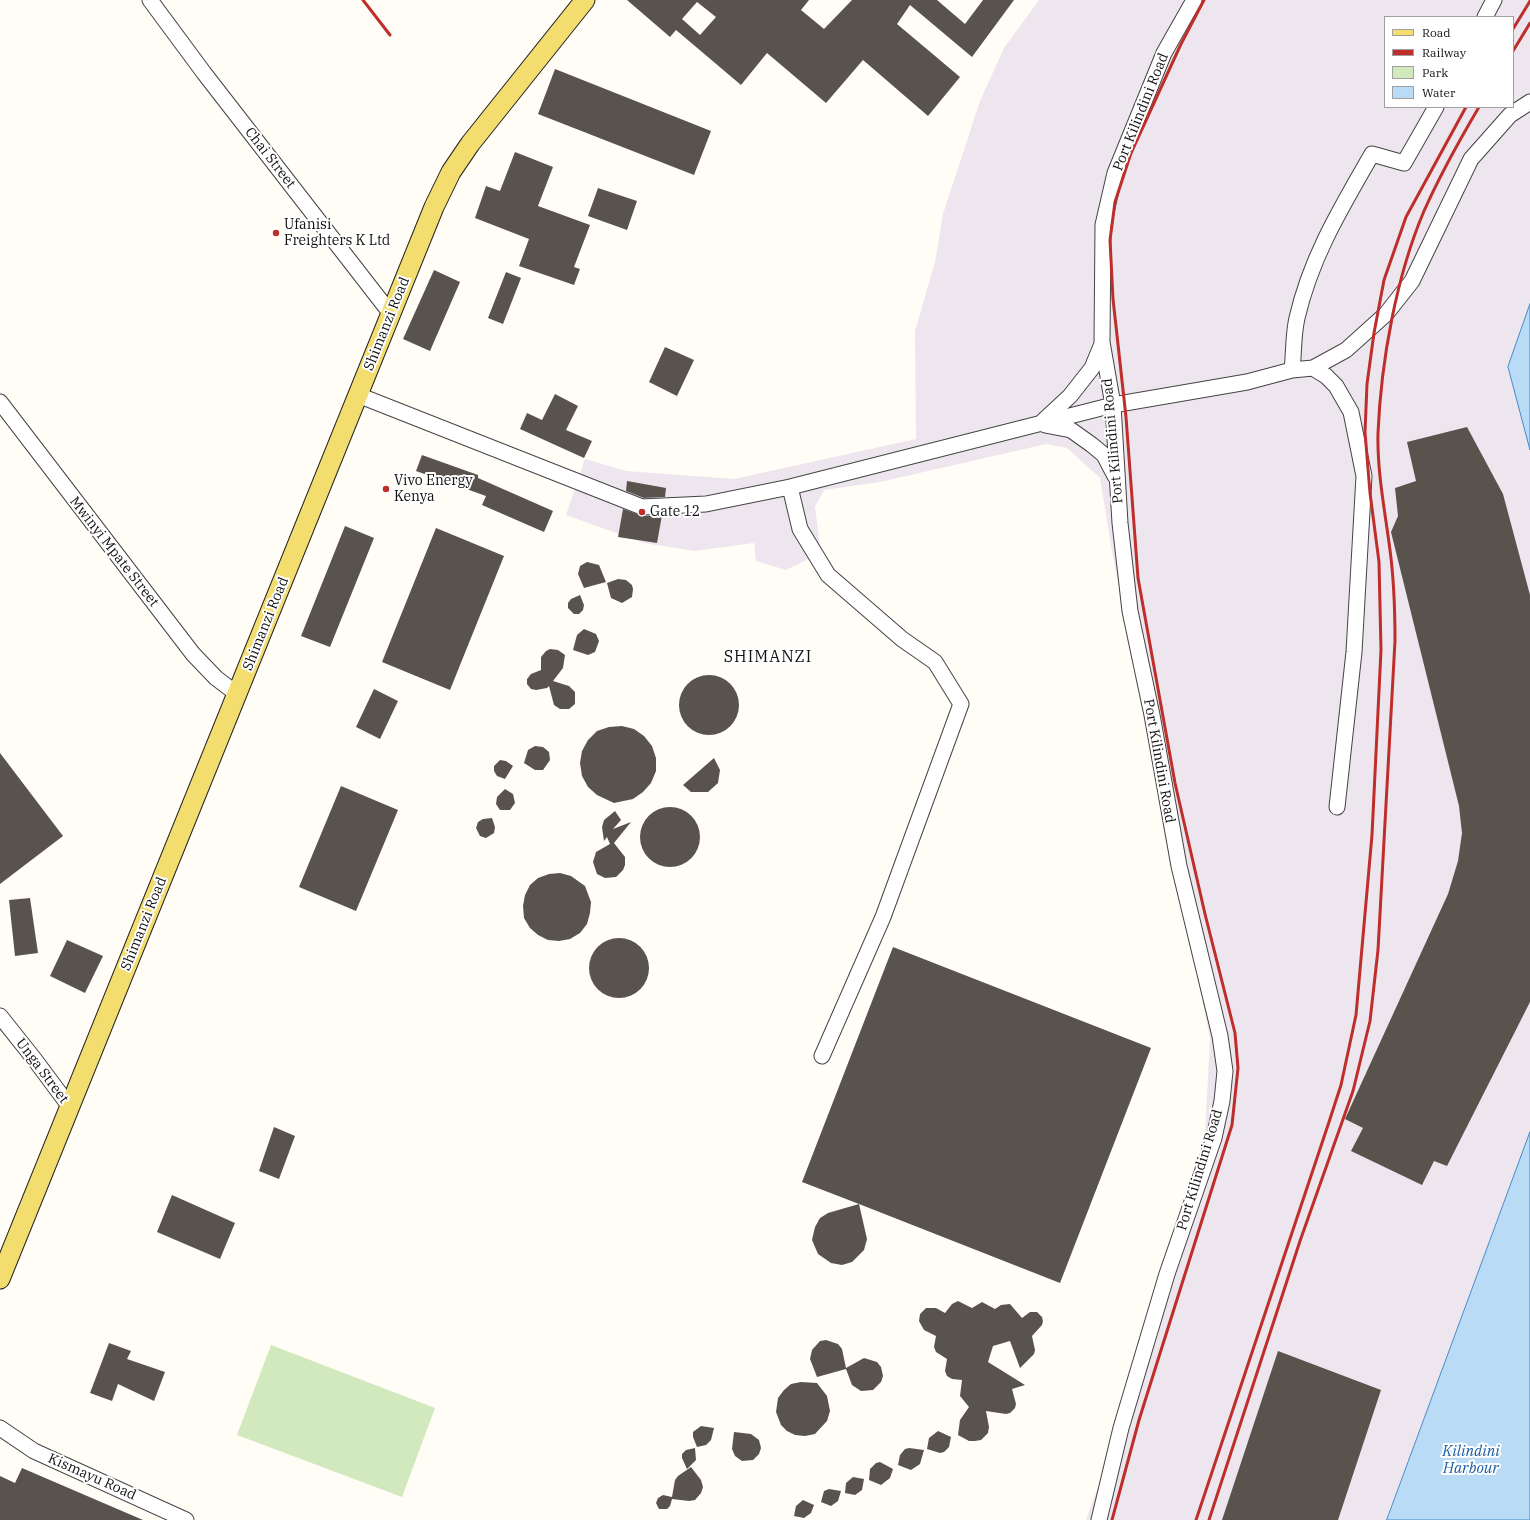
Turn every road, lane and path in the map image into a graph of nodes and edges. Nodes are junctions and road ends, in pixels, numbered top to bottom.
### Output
1 (150, 0) edge
2 (585, 0) edge
3 (1194, 0) edge
4 (1494, 0) edge
5 (1486, 16) edge
6 (1530, 102) edge
7 (1435, 108) edge
8 (391, 314) junction
9 (1102, 342) junction
10 (1313, 368) junction
11 (1292, 370) junction
12 (358, 395) junction
13 (0, 402) edge
14 (1112, 405) junction
15 (1040, 424) junction
16 (1117, 480) junction
17 (790, 487) junction
18 (237, 694) junction
19 (1337, 807) dead end
20 (0, 1016) edge
21 (822, 1056) dead end
22 (70, 1107) junction
23 (0, 1279) edge
24 (0, 1428) edge
25 (186, 1520) edge
26 (1099, 1520) edge

1 - 8 street, Chai Street
2 - 8 main road, Shimanzi Road
3 - 9 street, Port Kilindini Road
4 - 5 street
6 - 10 street
7 - 11 street
8 - 12 main road, Shimanzi Road
9 - 14 street, Port Kilindini Road
9 - 15 street
10 - 11 street
10 - 19 street
11 - 14 street
12 - 17 street
12 - 18 main road, Shimanzi Road
13 - 18 street, Mwinyi Mpate Street
14 - 15 street
14 - 16 street, Port Kilindini Road
15 - 16 street
15 - 17 street
16 - 26 street, Port Kilindini Road
17 - 21 street
18 - 22 main road, Shimanzi Road
20 - 22 street, Unga Street
22 - 23 main road, Shimanzi Road
24 - 25 street, Kismayu Road

